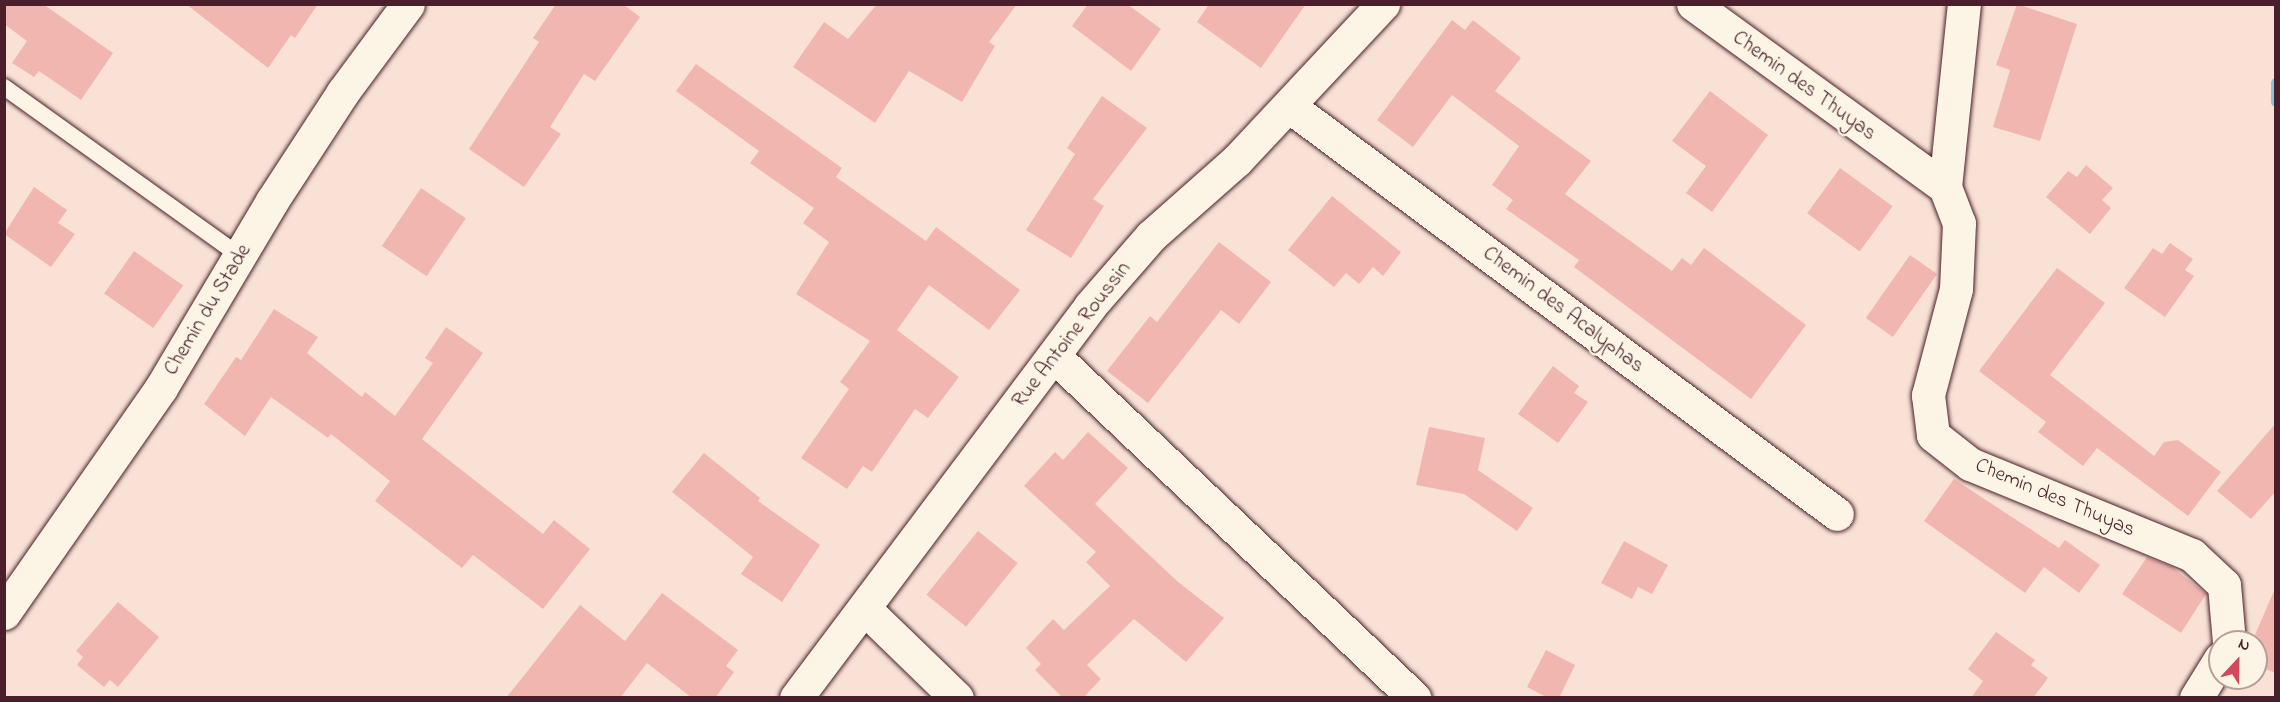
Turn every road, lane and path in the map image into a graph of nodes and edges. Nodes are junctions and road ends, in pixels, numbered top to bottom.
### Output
1 (408, 4) edge
2 (1383, 4) edge
3 (1693, 4) edge
4 (1964, 4) edge
5 (4, 87) edge
6 (1289, 106) junction
7 (1944, 187) junction
8 (240, 256) junction
9 (1054, 356) junction
10 (1837, 514) dead end
11 (865, 609) junction
12 (4, 613) edge
13 (2228, 630) edge
14 (2208, 678) edge
15 (796, 698) edge
16 (957, 698) edge
17 (1415, 698) edge
18 (2196, 698) edge

1 - 8 street, Chemin du Stade
2 - 6 street, Rue Antoine Roussin
3 - 7 street, Chemin des Thuyas
4 - 7 street, Chemin des Thuyas
5 - 8 lane
6 - 9 street, Rue Antoine Roussin
6 - 10 street, Chemin des Acalyphas
7 - 13 street, Chemin des Thuyas
8 - 12 street, Chemin du Stade
9 - 11 street, Rue Antoine Roussin
9 - 17 street
11 - 15 street, Rue Antoine Roussin
11 - 16 street
14 - 18 street

